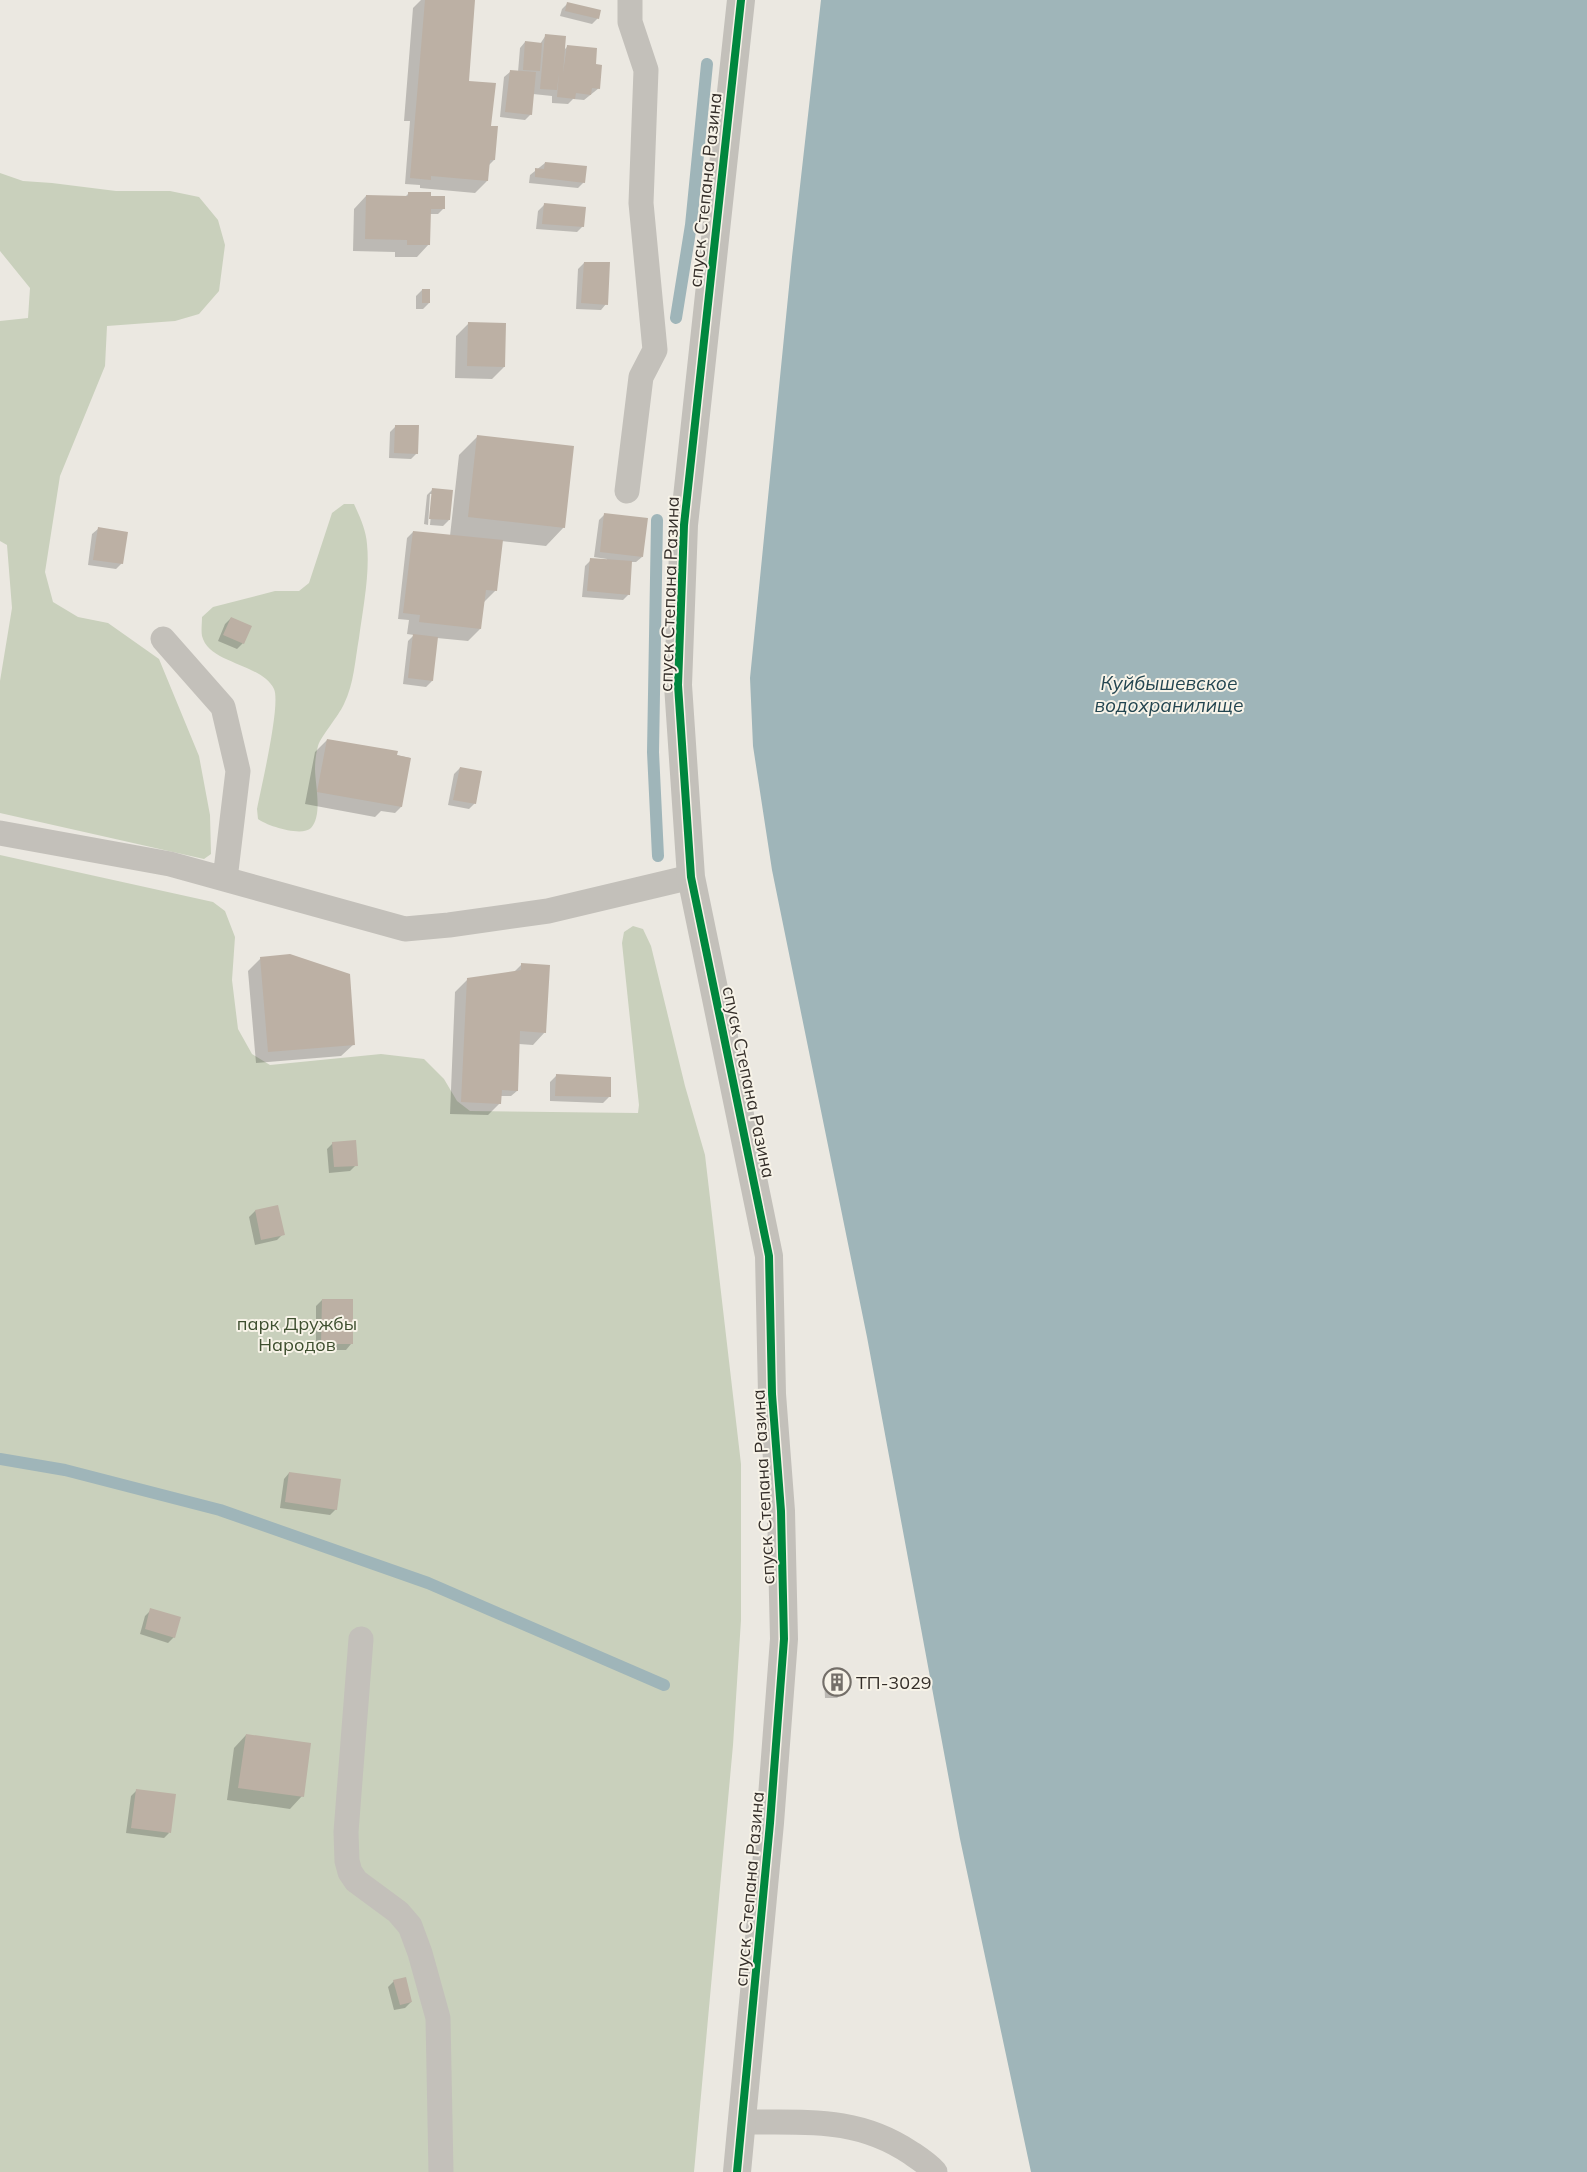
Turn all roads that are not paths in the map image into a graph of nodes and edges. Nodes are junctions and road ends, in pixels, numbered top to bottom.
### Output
1 (630, 0) edge
2 (741, 0) edge
3 (627, 491) dead end
4 (163, 639) dead end
5 (0, 833) edge
6 (691, 878) junction
7 (225, 879) junction
8 (361, 1639) dead end
9 (742, 2122) junction
10 (441, 2172) edge
11 (737, 2172) edge
12 (935, 2172) edge

1 - 3 lane
2 - 6 street, спуск Степана Разина
4 - 7 lane
5 - 7 lane
6 - 7 lane
6 - 9 street, спуск Степана Разина
8 - 10 lane
9 - 11 street, спуск Степана Разина
9 - 12 lane

